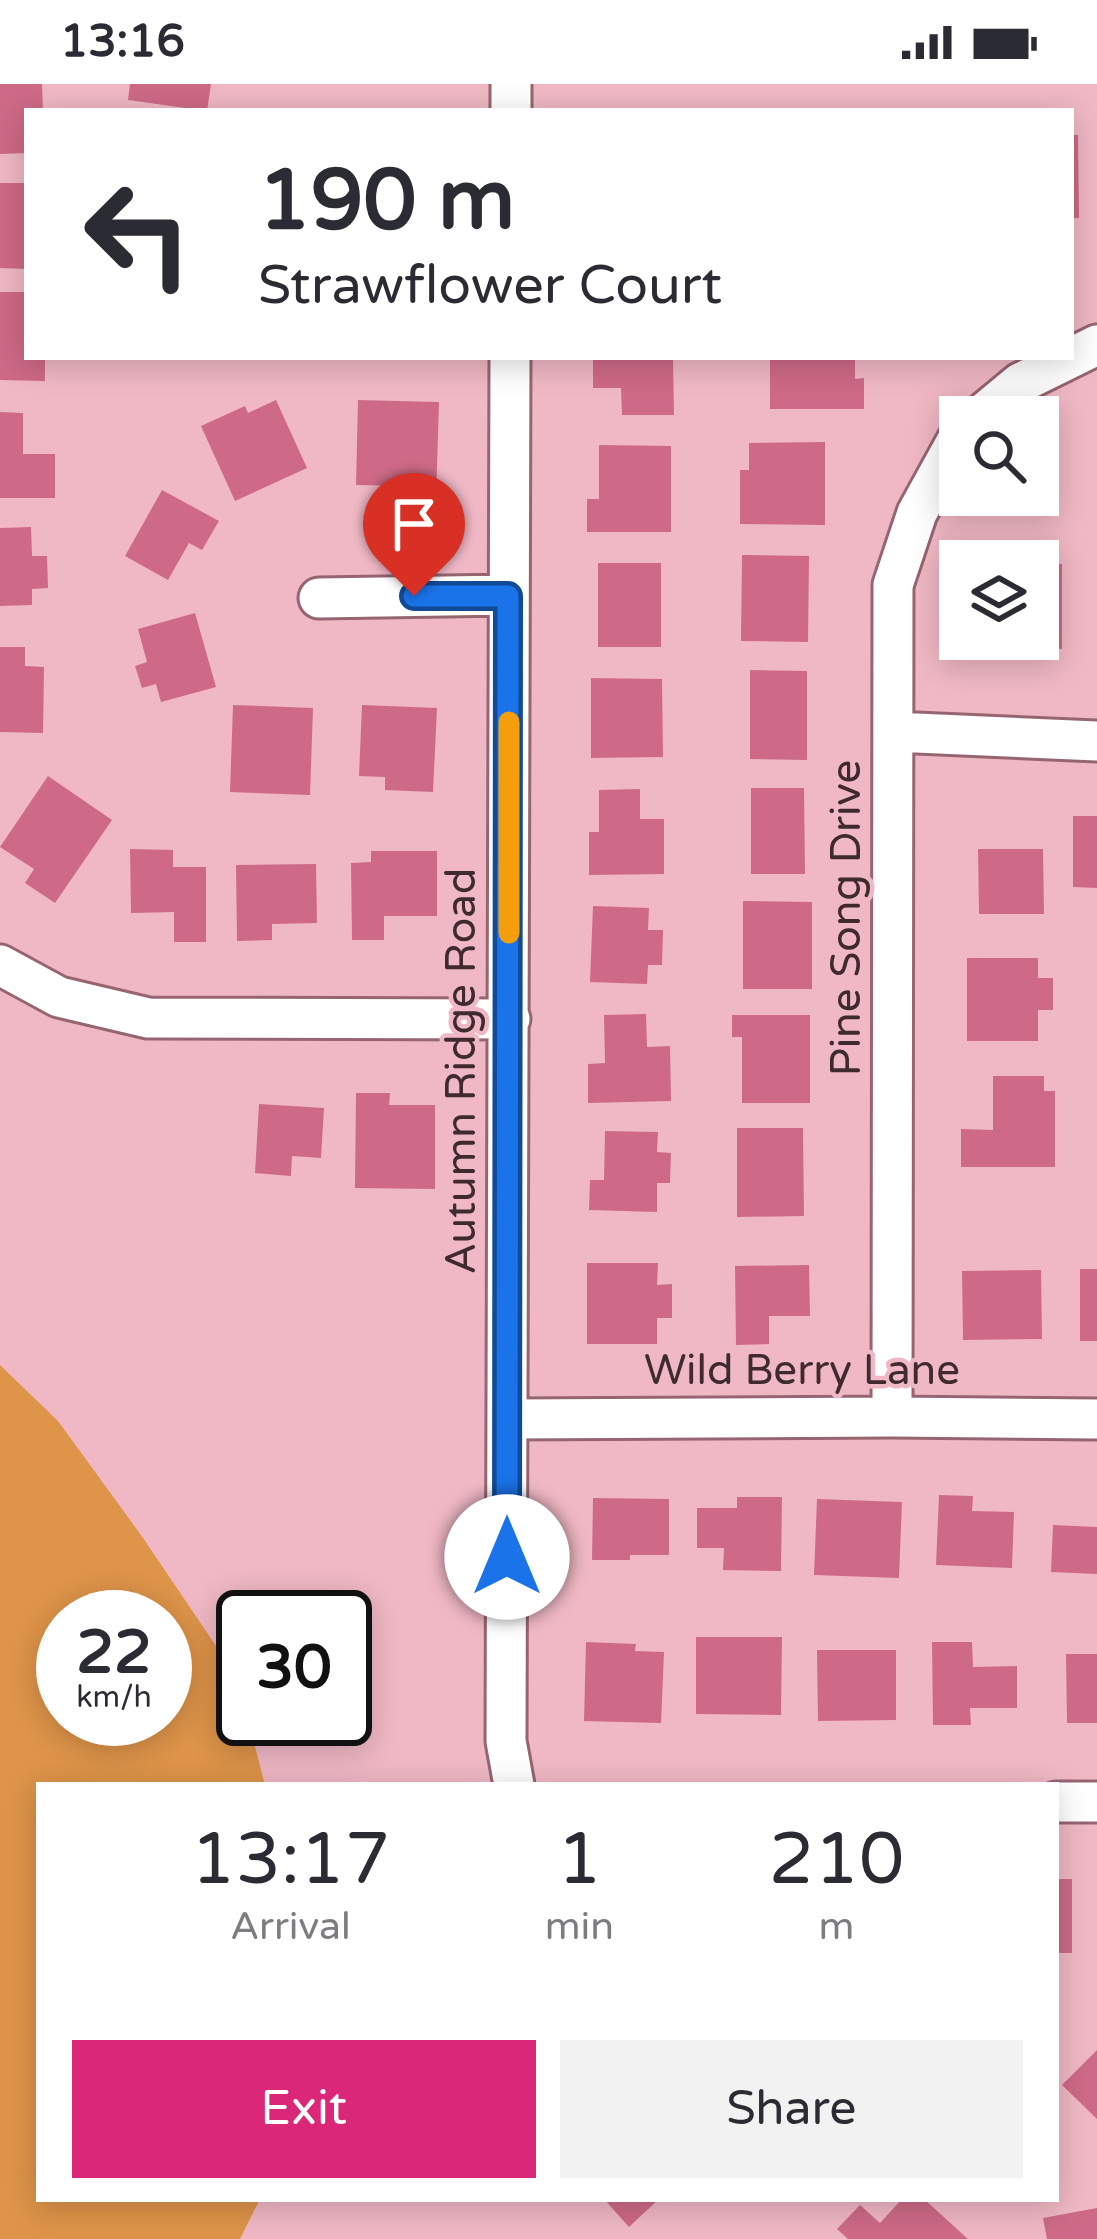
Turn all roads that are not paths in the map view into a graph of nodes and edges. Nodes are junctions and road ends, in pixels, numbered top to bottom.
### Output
1 (510, 360) edge
2 (1067, 360) edge
3 (1004, 396) edge
4 (939, 473) edge
5 (508, 596) junction
6 (319, 598) dead end
7 (894, 732) junction
8 (1097, 741) edge
9 (0, 965) edge
10 (510, 1019) junction
11 (892, 1417) junction
12 (508, 1419) junction
13 (1097, 1419) edge
14 (513, 1782) edge
15 (1059, 1802) edge
16 (1097, 1802) edge

1 - 5 street, Autumn Ridge Road
2 - 3 street
4 - 7 street, Pine Song Drive
5 - 6 street
5 - 10 street, Autumn Ridge Road
7 - 8 street
7 - 11 street, Pine Song Drive
9 - 10 street
10 - 12 street, Autumn Ridge Road
11 - 12 street, Wild Berry Lane
11 - 13 street, Wild Berry Lane
12 - 14 street, Autumn Ridge Road
15 - 16 street

